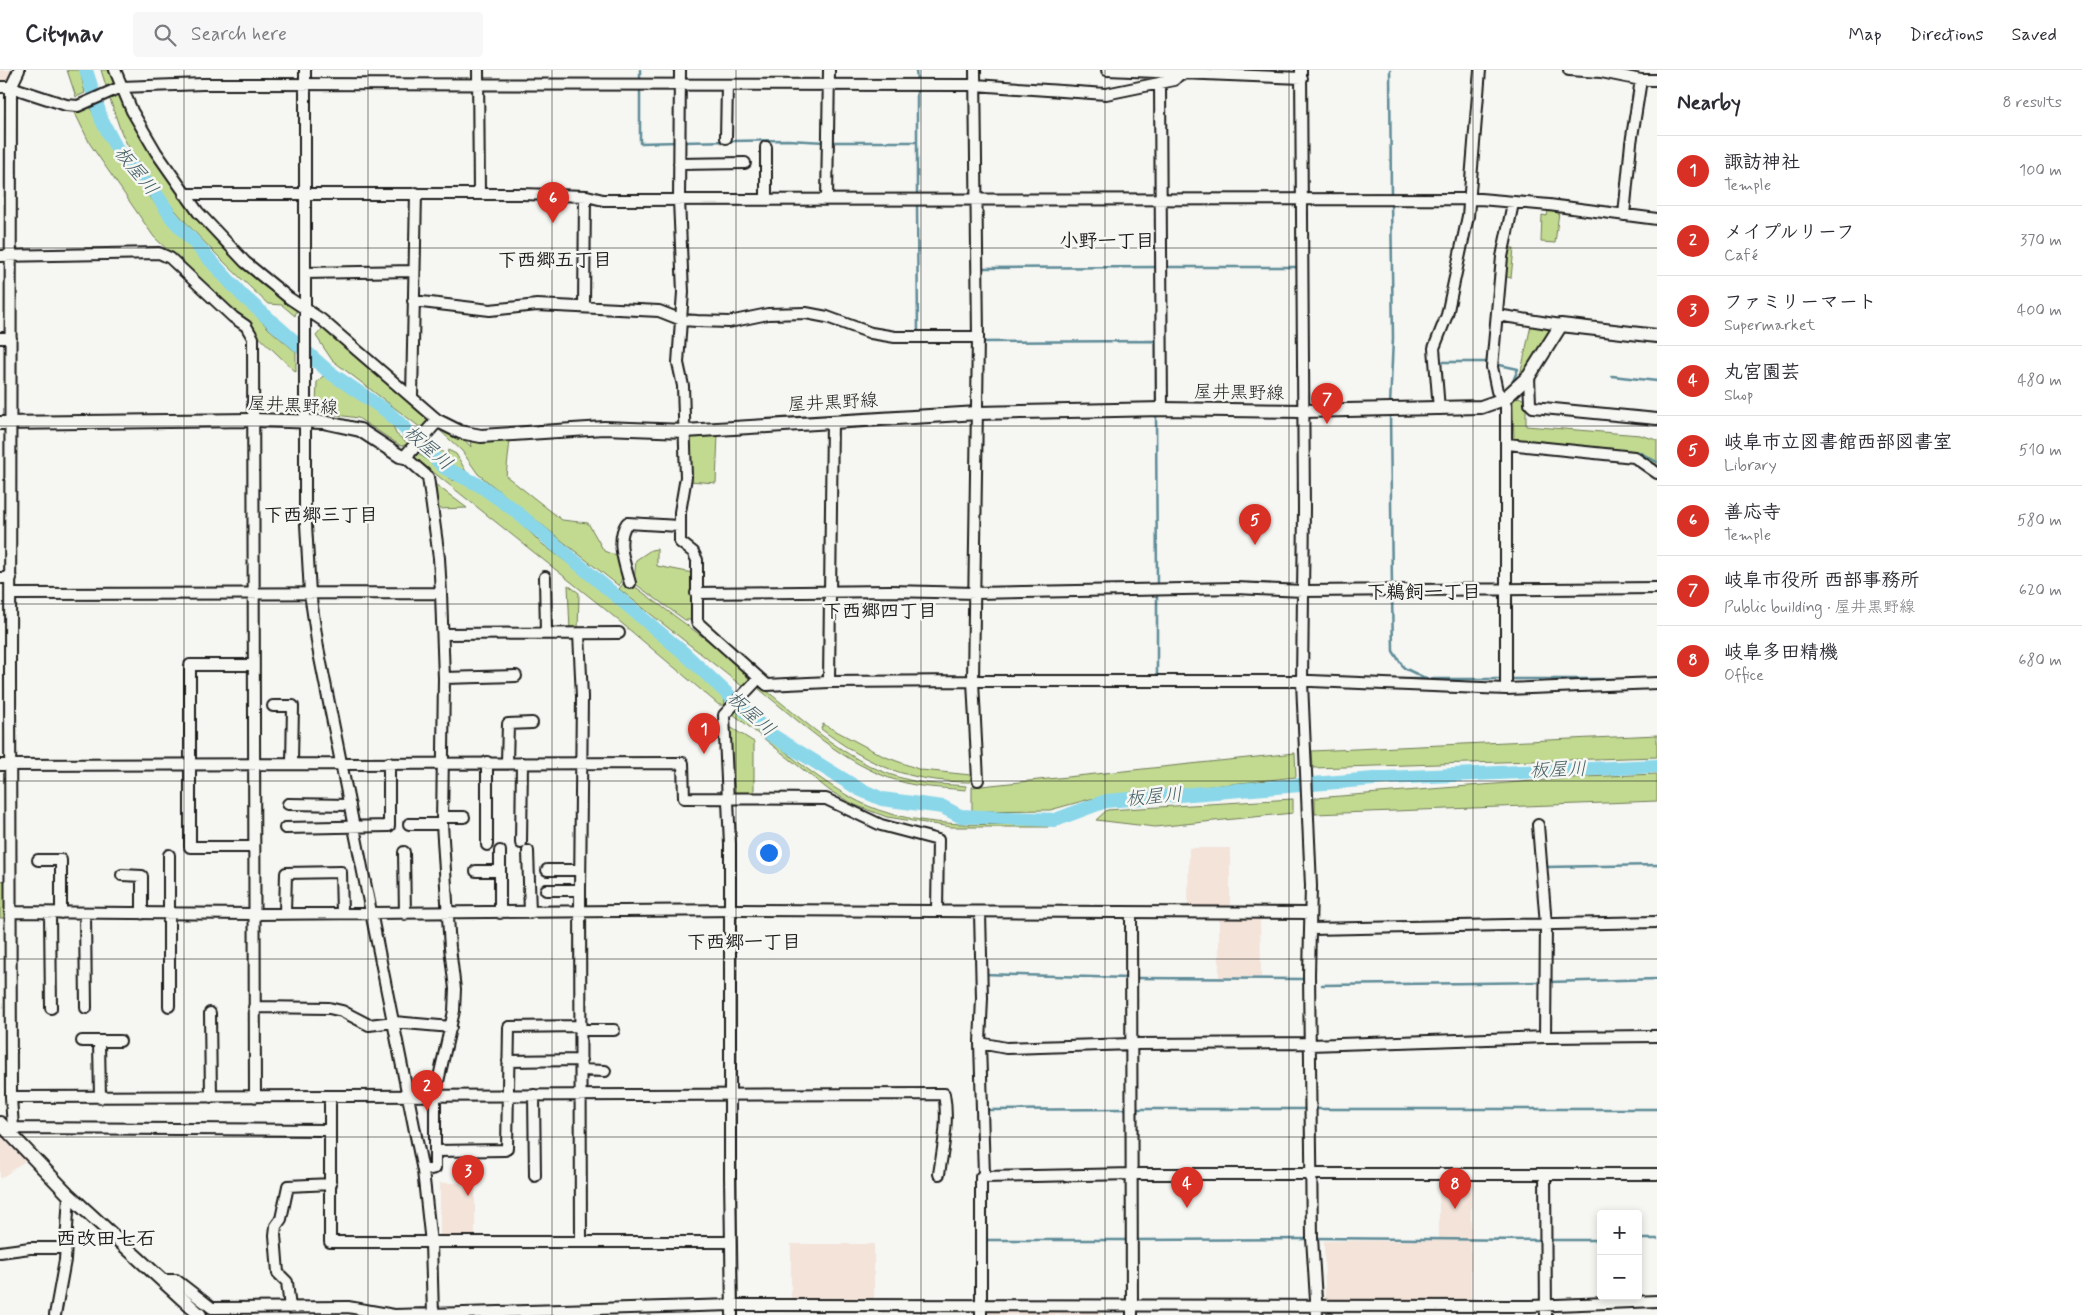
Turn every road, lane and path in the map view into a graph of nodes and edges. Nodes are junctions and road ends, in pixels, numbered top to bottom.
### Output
1 (19, 70) edge
2 (115, 70) edge
3 (305, 70) edge
4 (478, 70) edge
5 (680, 70) edge
6 (829, 70) edge
7 (975, 70) edge
8 (1107, 70) edge
9 (1480, 70) edge
10 (1569, 70) edge
11 (1180, 72) edge
12 (1301, 74) edge
13 (1641, 80) junction
14 (1657, 80) edge
15 (1160, 84) junction
16 (305, 85) junction
17 (478, 85) junction
18 (680, 85) junction
19 (727, 85) junction
20 (829, 85) junction
21 (976, 86) junction
22 (0, 87) edge
23 (11, 88) junction
24 (119, 89) junction
25 (726, 138) dead end
26 (766, 147) dead end
27 (745, 163) dead end
28 (679, 164) junction
29 (306, 193) junction
30 (416, 193) junction
31 (479, 193) junction
32 (184, 194) junction
33 (585, 196) junction
34 (766, 199) junction
35 (827, 199) junction
36 (1161, 199) junction
37 (1470, 199) junction
38 (679, 200) junction
39 (1302, 200) junction
40 (975, 201) junction
41 (1513, 203) junction
42 (1624, 215) junction
43 (1657, 219) edge
44 (5, 256) edge
45 (413, 271) junction
46 (305, 273) junction
47 (413, 301) junction
48 (584, 306) junction
49 (306, 312) junction
50 (1497, 315) junction
51 (682, 320) junction
52 (1561, 325) junction
53 (1657, 336) edge
54 (978, 337) junction
55 (0, 338) edge
56 (11, 338) junction
57 (1529, 376) junction
58 (412, 397) junction
59 (1504, 399) junction
60 (1162, 409) junction
61 (1439, 409) junction
62 (1303, 411) junction
63 (978, 413) junction
64 (252, 420) junction
65 (1657, 420) edge
66 (832, 421) junction
67 (306, 422) junction
68 (5, 423) edge
69 (437, 423) junction
70 (685, 431) junction
71 (1507, 444) junction
72 (406, 456) junction
73 (1657, 473) edge
74 (679, 526) junction
75 (545, 577) dead end
76 (0, 578) edge
77 (11, 578) junction
78 (630, 583) dead end
79 (1657, 588) edge
80 (1507, 590) junction
81 (830, 591) junction
82 (1303, 592) junction
83 (441, 593) junction
84 (696, 593) junction
85 (976, 593) junction
86 (10, 594) junction
87 (310, 594) junction
88 (252, 595) junction
89 (546, 633) junction
90 (619, 633) dead end
91 (443, 634) junction
92 (579, 634) junction
93 (254, 665) junction
94 (516, 676) dead end
95 (444, 678) junction
96 (757, 681) junction
97 (973, 681) junction
98 (829, 682) junction
99 (1302, 682) junction
100 (1657, 683) edge
101 (1506, 687) junction
102 (273, 706) dead end
103 (532, 723) dead end
104 (443, 762) junction
105 (487, 762) junction
106 (507, 762) junction
107 (580, 762) junction
108 (253, 763) junction
109 (292, 763) junction
110 (342, 763) junction
111 (389, 763) junction
112 (522, 763) junction
113 (5, 764) edge
114 (188, 764) junction
115 (978, 780) dead end
116 (728, 799) junction
117 (288, 804) dead end
118 (350, 804) junction
119 (464, 817) dead end
120 (442, 821) junction
121 (408, 824) dead end
122 (1538, 825) dead end
123 (285, 828) dead end
124 (355, 828) junction
125 (487, 844) dead end
126 (253, 848) junction
127 (500, 851) dead end
128 (404, 852) dead end
129 (169, 854) dead end
130 (38, 860) dead end
131 (547, 870) dead end
132 (580, 870) junction
133 (476, 871) dead end
134 (500, 871) junction
135 (122, 875) dead end
136 (5, 879) edge
137 (546, 890) dead end
138 (580, 890) junction
139 (730, 911) junction
140 (937, 911) junction
141 (10, 912) junction
142 (448, 912) junction
143 (56, 913) junction
144 (85, 913) junction
145 (285, 913) junction
146 (342, 913) junction
147 (372, 913) junction
148 (500, 913) junction
149 (530, 913) junction
150 (580, 913) junction
151 (980, 913) junction
152 (1131, 913) junction
153 (1310, 913) junction
154 (142, 914) junction
155 (168, 914) junction
156 (254, 914) junction
157 (405, 914) junction
158 (1657, 922) edge
159 (1546, 924) junction
160 (1311, 929) junction
161 (169, 1006) dead end
162 (51, 1008) dead end
163 (86, 1008) dead end
164 (254, 1008) junction
165 (210, 1013) dead end
166 (394, 1022) junction
167 (451, 1027) junction
168 (580, 1028) junction
169 (614, 1030) dead end
170 (1657, 1036) edge
171 (1545, 1037) junction
172 (82, 1041) dead end
173 (120, 1041) dead end
174 (98, 1042) junction
175 (980, 1042) junction
176 (1132, 1044) junction
177 (1310, 1044) junction
178 (508, 1061) junction
179 (581, 1065) junction
180 (605, 1071) dead end
181 (436, 1095) junction
182 (508, 1095) junction
183 (534, 1095) junction
184 (582, 1095) junction
185 (730, 1095) junction
186 (330, 1096) junction
187 (408, 1096) junction
188 (211, 1097) junction
189 (255, 1097) junction
190 (11, 1098) junction
191 (100, 1098) junction
192 (7, 1128) edge
193 (330, 1130) junction
194 (435, 1151) junction
195 (423, 1171) junction
196 (939, 1174) dead end
197 (1133, 1174) junction
198 (1545, 1174) junction
199 (1657, 1174) edge
200 (1312, 1175) junction
201 (535, 1176) dead end
202 (982, 1177) junction
203 (331, 1184) junction
204 (69, 1195) junction
205 (431, 1242) junction
206 (581, 1242) junction
207 (730, 1242) junction
208 (66, 1248) junction
209 (0, 1252) edge
210 (162, 1280) junction
211 (1657, 1300) edge
212 (290, 1308) junction
213 (732, 1310) edge
214 (1132, 1310) edge
215 (1546, 1310) edge
216 (639, 1311) edge
217 (981, 1311) edge
218 (1317, 1311) edge
219 (580, 1312) edge
220 (55, 1315) edge
221 (200, 1315) edge
222 (433, 1315) edge

1 - 23 street
2 - 24 street
3 - 16 street
4 - 17 street
5 - 18 street
6 - 20 street
7 - 21 street
8 - 11 street
9 - 37 street
10 - 13 street
11 - 12 street
11 - 15 street
12 - 39 street
13 - 14 street
13 - 42 street
15 - 21 street
15 - 36 street
16 - 17 street
16 - 24 street
16 - 29 street
17 - 18 street
17 - 31 street
18 - 19 street
18 - 28 street
19 - 20 street
19 - 25 street
20 - 21 street
20 - 35 street
21 - 40 street
22 - 23 street
23 - 24 street
23 - 44 street
24 - 32 street
26 - 34 street
27 - 28 street
28 - 38 street
29 - 30 street
29 - 32 street
29 - 46 street
30 - 31 street
30 - 45 street
31 - 33 street
32 - 49 street
33 - 38 street
33 - 48 street
34 - 35 street
34 - 38 street
35 - 40 street
36 - 39 street
36 - 40 street
36 - 60 street
37 - 39 street
37 - 41 street
37 - 61 street
38 - 51 street
39 - 62 street
40 - 54 street
41 - 42 street
41 - 50 street
42 - 43 street
44 - 56 street
44 - 64 street
45 - 46 street
45 - 47 street
46 - 49 street
47 - 48 street
47 - 58 street
48 - 51 street
49 - 58 street
49 - 67 street
50 - 52 street
50 - 59 street
51 - 54 street
51 - 70 street
52 - 53 main road
52 - 57 main road, 屋井黒野線
54 - 63 street
55 - 56 street
56 - 68 street
57 - 59 main road, 屋井黒野線
57 - 65 street
58 - 69 street
59 - 61 main road, 屋井黒野線
59 - 71 street
60 - 62 main road, 屋井黒野線
60 - 63 main road, 屋井黒野線
61 - 62 main road, 屋井黒野線
62 - 82 street
63 - 66 main road, 屋井黒野線
63 - 85 street
64 - 67 main road, 屋井黒野線
64 - 68 main road, 屋井黒野線
64 - 88 street
66 - 70 main road, 屋井黒野線
66 - 81 street
67 - 72 main road, 屋井黒野線
67 - 87 street
68 - 77 street
69 - 70 main road, 屋井黒野線
69 - 72 main road
70 - 74 street
71 - 73 street
71 - 80 street
72 - 83 street
74 - 78 street
74 - 84 street
75 - 89 street
76 - 77 street
77 - 86 street
79 - 80 street
80 - 82 street
80 - 101 street
81 - 84 street
81 - 85 street
81 - 98 street
82 - 85 street
82 - 99 street
83 - 87 street
83 - 91 street
84 - 96 street
85 - 97 street
86 - 88 street
86 - 113 street
87 - 88 street
87 - 110 street
88 - 93 street
89 - 91 street
89 - 92 street
90 - 92 street
91 - 95 street
92 - 107 street
93 - 108 street
93 - 114 street
94 - 95 street
95 - 104 street
96 - 98 street
96 - 116 street
97 - 98 street
97 - 99 street
97 - 115 street
99 - 101 street
99 - 153 street
100 - 101 street
102 - 109 street
103 - 106 street
104 - 105 street
104 - 111 street
104 - 120 street
105 - 106 street
105 - 125 street
106 - 112 street
107 - 112 street
107 - 116 street
107 - 132 street
108 - 109 street
108 - 114 street
108 - 126 street
109 - 110 street
110 - 111 street
110 - 118 street
111 - 124 street
112 - 149 street
113 - 114 street
113 - 136 street
114 - 126 street
116 - 139 street
116 - 140 street
117 - 118 street
118 - 124 street
119 - 120 street
120 - 121 street
120 - 142 street
122 - 159 street
123 - 124 street
124 - 147 street
126 - 156 street
127 - 134 street
128 - 157 street
129 - 155 street
130 - 143 street
131 - 132 street
132 - 138 street
133 - 134 street
134 - 148 street
135 - 154 street
136 - 141 street
137 - 138 street
138 - 150 street
139 - 140 street
139 - 150 street
139 - 185 street
140 - 151 street
141 - 143 street
141 - 190 street
142 - 148 street
142 - 157 street
142 - 167 street
143 - 144 street
143 - 162 street
144 - 154 street
144 - 163 street
145 - 146 street
145 - 146 street
145 - 156 street
146 - 147 street
147 - 157 street
147 - 166 street
148 - 149 street
149 - 150 street
150 - 168 street
151 - 152 street
151 - 175 street
152 - 153 street
152 - 176 street
153 - 160 street
154 - 155 street
155 - 156 street
155 - 161 street
156 - 164 street
158 - 159 street
159 - 160 street
159 - 171 street
160 - 177 street
164 - 166 street
164 - 189 street
165 - 188 street
166 - 167 street
166 - 187 street
167 - 181 street
168 - 169 street
168 - 178 street
168 - 179 street
170 - 171 street
171 - 177 street
172 - 174 street
173 - 174 street
174 - 191 street
175 - 176 street
175 - 202 street
176 - 177 street
176 - 197 street
177 - 200 street
178 - 179 street
178 - 182 street
179 - 180 street
179 - 184 street
181 - 182 street
181 - 187 street
181 - 194 street
182 - 183 street
182 - 194 street
183 - 184 street
183 - 201 street
184 - 185 street
184 - 206 street
185 - 196 street
185 - 207 street
186 - 187 street
186 - 189 street
186 - 193 street
187 - 195 street
188 - 189 street
188 - 191 street
190 - 191 street
190 - 192 street
192 - 193 street
192 - 204 main road
193 - 203 street
194 - 195 street
195 - 205 street
197 - 200 street
197 - 202 street
197 - 214 street
198 - 199 street
198 - 200 street
198 - 215 street
200 - 218 street
202 - 217 street
203 - 205 street
203 - 212 street
204 - 208 street
204 - 210 main road
205 - 206 street
205 - 222 street
206 - 207 street
207 - 213 street
208 - 209 street
208 - 220 street
210 - 212 street
210 - 221 main road
211 - 215 street
212 - 222 street
213 - 216 street
213 - 217 street
214 - 217 street
214 - 218 street
215 - 218 street
216 - 219 street
219 - 222 street

